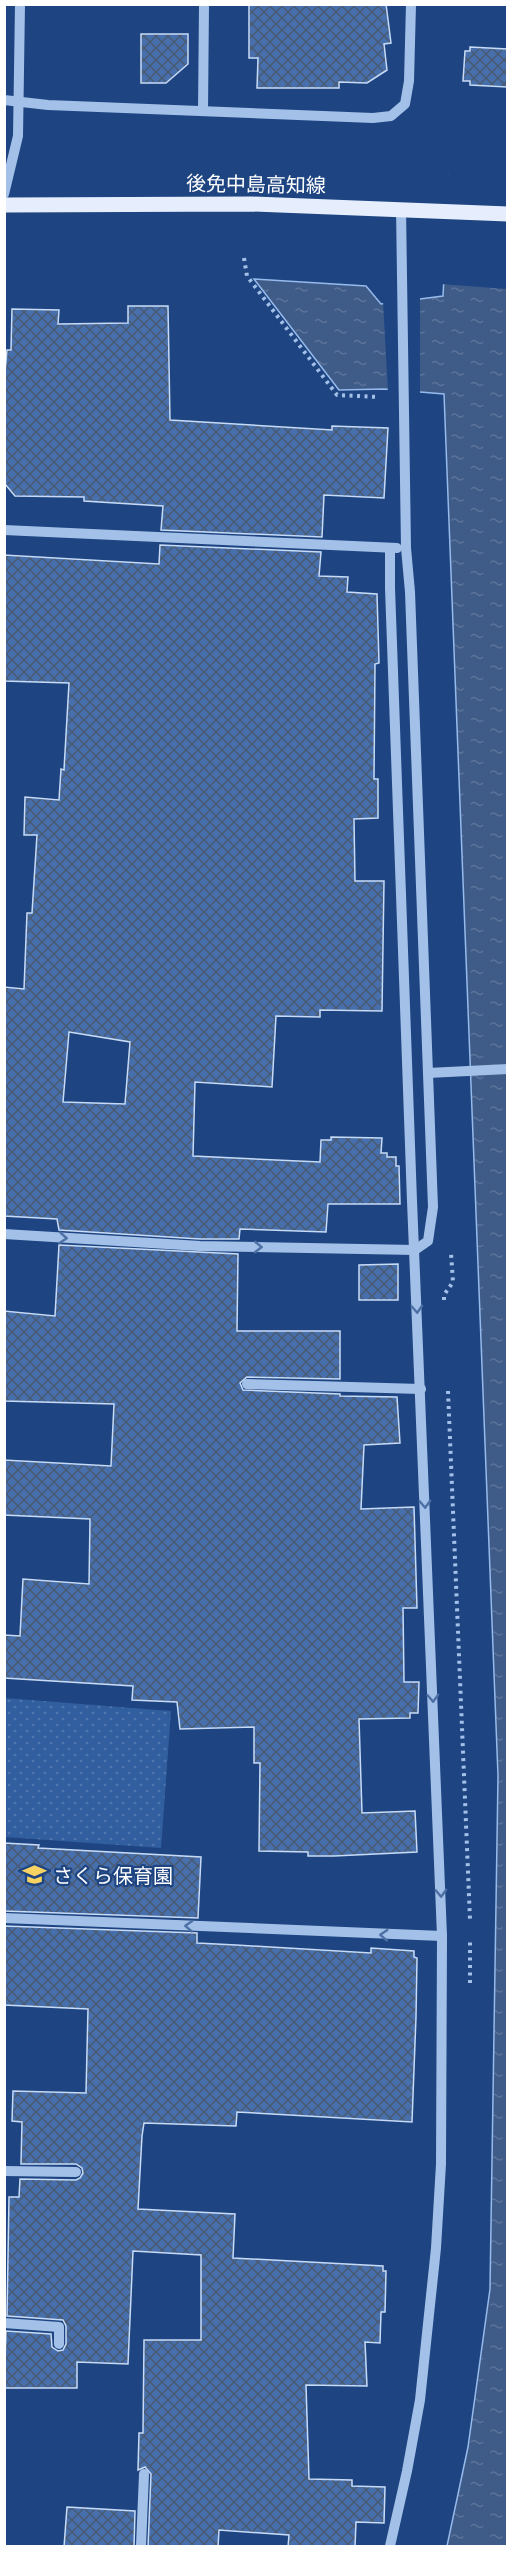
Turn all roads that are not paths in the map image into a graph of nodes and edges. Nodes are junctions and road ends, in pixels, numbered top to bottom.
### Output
1 (20, 4) edge
2 (204, 4) edge
3 (411, 4) edge
4 (4, 100) edge
5 (20, 101) junction
6 (203, 111) junction
7 (4, 194) edge
8 (4, 205) edge
9 (401, 208) junction
10 (507, 214) edge
11 (4, 530) edge
12 (390, 548) junction
13 (406, 548) junction
14 (507, 1069) edge
15 (429, 1073) junction
16 (4, 1234) edge
17 (415, 1250) junction
18 (247, 1384) dead end
19 (421, 1389) junction
20 (4, 1918) edge
21 (442, 1936) junction
22 (4, 2170) edge
23 (76, 2172) dead end
24 (4, 2323) edge
25 (59, 2344) dead end
26 (144, 2474) dead end
27 (141, 2547) edge
28 (390, 2547) edge

1 - 5 street
2 - 6 street
3 - 6 street
4 - 5 street
5 - 6 street
5 - 7 street
8 - 9 main road, 後免中島高知線
9 - 10 main road, 後免中島高知線
9 - 13 street
11 - 12 street
12 - 13 street
12 - 17 street
13 - 15 street
14 - 15 street
15 - 17 street
16 -> 17 street
17 -> 19 street
18 - 19 street
19 -> 21 street
21 -> 20 street
21 - 28 street
22 - 23 street
24 - 25 street
26 - 27 street

